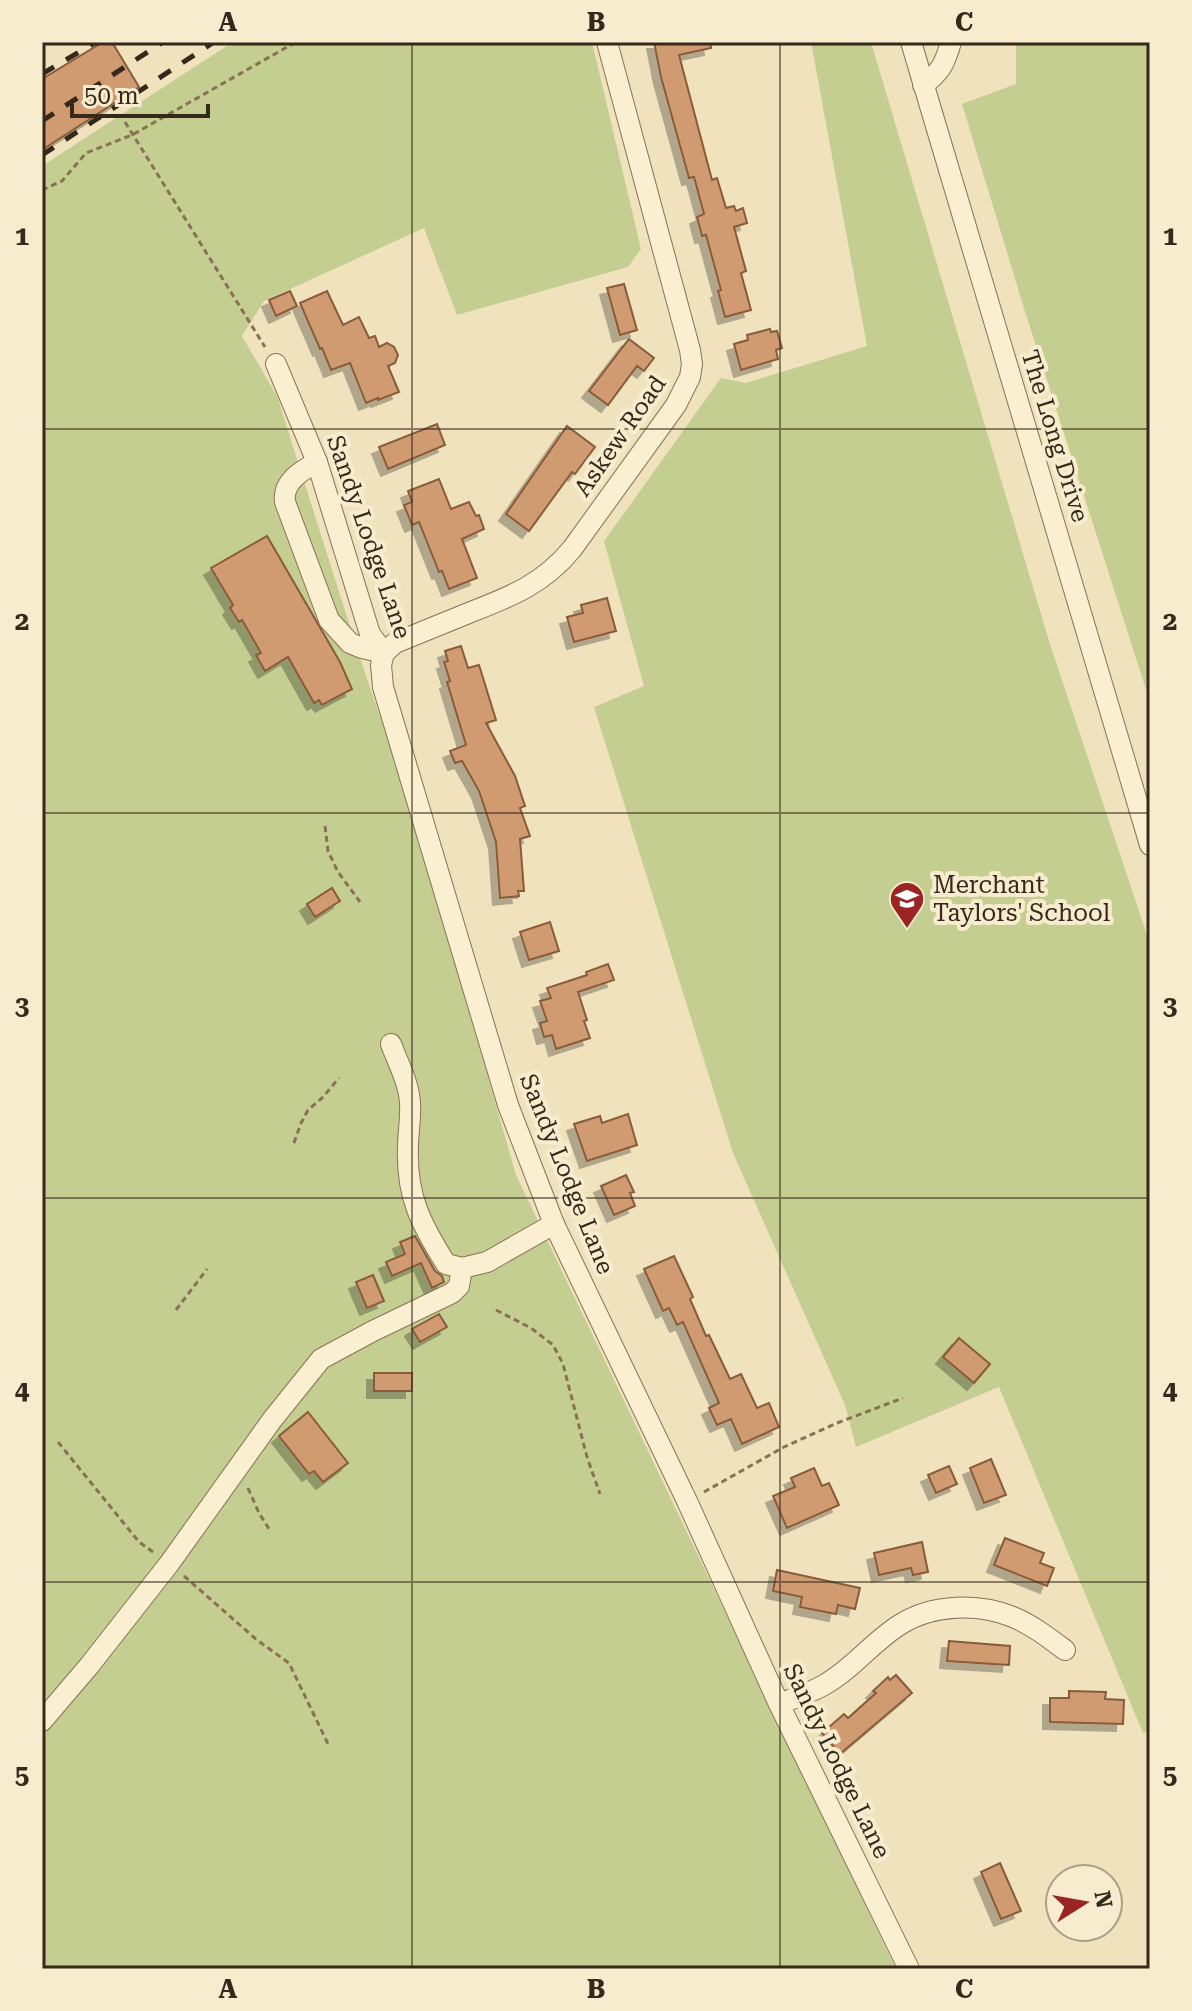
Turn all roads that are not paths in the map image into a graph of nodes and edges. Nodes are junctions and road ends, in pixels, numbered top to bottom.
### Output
1 (607, 42) edge
2 (911, 42) edge
3 (951, 42) edge
4 (923, 85) junction
5 (274, 361) road end
6 (317, 462) junction
7 (384, 653) junction
8 (1150, 845) edge
9 (391, 1044) dead end
10 (554, 1224) junction
11 (462, 1268) junction
12 (1065, 1650) dead end
13 (779, 1704) junction
14 (42, 1721) edge
15 (909, 1969) edge

1 - 7 street, Askew Road
2 - 4 street, The Long Drive
3 - 4 street
4 - 8 street, The Long Drive
5 - 6 street, Sandy Lodge Lane
6 - 7 street, Sandy Lodge Lane
6 - 7 street
7 - 10 street, Sandy Lodge Lane
9 - 11 street
10 - 11 street
10 - 13 street, Sandy Lodge Lane
11 - 14 street
12 - 13 street
13 - 15 street, Sandy Lodge Lane

